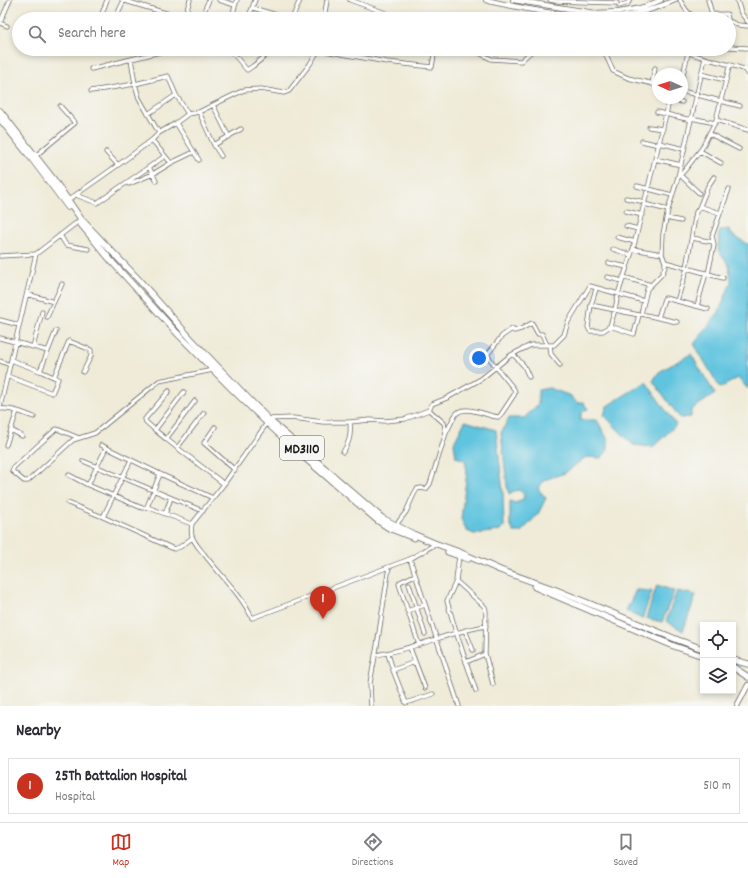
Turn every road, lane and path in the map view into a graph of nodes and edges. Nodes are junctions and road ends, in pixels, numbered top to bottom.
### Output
1 (10, 0) edge
2 (107, 0) edge
3 (123, 0) edge
4 (190, 0) edge
5 (209, 0) edge
6 (219, 0) edge
7 (237, 0) edge
8 (255, 0) edge
9 (300, 0) edge
10 (327, 0) edge
11 (350, 0) edge
12 (489, 0) edge
13 (513, 0) edge
14 (550, 0) edge
15 (630, 0) edge
16 (661, 0) edge
17 (675, 0) edge
18 (680, 0) edge
19 (708, 0) edge
20 (737, 0) edge
21 (499, 2) edge
22 (235, 5) junction
23 (618, 5) edge
24 (253, 8) junction
25 (205, 9) dead end
26 (103, 12) edge
27 (118, 12) edge
28 (159, 12) edge
29 (187, 12) edge
30 (233, 12) edge
31 (251, 12) edge
32 (267, 12) edge
33 (294, 12) edge
34 (325, 12) edge
35 (383, 12) edge
36 (546, 12) edge
37 (589, 12) edge
38 (598, 12) edge
39 (645, 12) edge
40 (687, 12) edge
41 (711, 12) edge
42 (748, 22) edge
43 (0, 23) edge
44 (736, 24) edge
45 (6, 26) dead end
46 (748, 26) edge
47 (736, 47) edge
48 (748, 48) edge
49 (146, 56) edge
50 (236, 56) edge
51 (265, 56) edge
52 (315, 56) edge
53 (353, 56) edge
54 (434, 56) edge
55 (486, 56) edge
56 (526, 56) edge
57 (606, 56) edge
58 (687, 56) edge
59 (698, 56) edge
60 (705, 58) junction
61 (131, 60) junction
62 (730, 64) junction
63 (684, 68) edge
64 (91, 69) dead end
65 (701, 74) junction
66 (748, 74) edge
67 (725, 80) junction
68 (135, 84) junction
69 (652, 84) edge
70 (91, 91) dead end
71 (688, 92) edge
72 (697, 94) junction
73 (176, 95) junction
74 (720, 100) junction
75 (669, 104) edge
76 (213, 105) junction
77 (60, 106) dead end
78 (740, 106) dead end
79 (0, 111) edge
80 (199, 112) junction
81 (657, 112) dead end
82 (148, 114) junction
83 (188, 114) junction
84 (667, 114) junction
85 (0, 119) edge
86 (691, 119) junction
87 (716, 121) junction
88 (176, 123) junction
89 (649, 127) dead end
90 (241, 129) dead end
91 (663, 130) junction
92 (748, 130) edge
93 (160, 133) junction
94 (710, 134) junction
95 (229, 137) junction
96 (152, 140) junction
97 (642, 141) dead end
98 (659, 144) junction
99 (214, 145) junction
100 (684, 149) junction
101 (739, 149) dead end
102 (700, 150) junction
103 (106, 152) dead end
104 (194, 152) junction
105 (165, 156) junction
106 (221, 156) dead end
107 (34, 157) junction
108 (656, 159) junction
109 (199, 160) dead end
110 (721, 163) dead end
111 (171, 164) junction
112 (681, 165) junction
113 (118, 166) junction
114 (149, 167) junction
115 (153, 174) junction
116 (679, 176) junction
117 (714, 177) dead end
118 (156, 181) dead end
119 (122, 186) junction
120 (637, 186) dead end
121 (648, 189) junction
122 (729, 189) dead end
123 (699, 193) dead end
124 (76, 195) junction
125 (672, 195) junction
126 (626, 198) dead end
127 (66, 202) junction
128 (644, 203) junction
129 (699, 208) junction
130 (668, 210) junction
131 (626, 212) dead end
132 (720, 213) junction
133 (642, 215) junction
134 (666, 218) junction
135 (80, 220) junction
136 (681, 221) dead end
137 (626, 226) dead end
138 (638, 229) junction
139 (60, 236) junction
140 (617, 237) dead end
141 (692, 238) junction
142 (635, 242) junction
143 (713, 242) junction
144 (88, 249) dead end
145 (613, 249) dead end
146 (633, 249) junction
147 (36, 254) junction
148 (662, 254) junction
149 (631, 255) junction
150 (0, 256) edge
151 (665, 262) junction
152 (609, 263) dead end
153 (627, 267) junction
154 (686, 268) junction
155 (707, 274) junction
156 (607, 277) dead end
157 (723, 278) dead end
158 (623, 279) junction
159 (62, 284) dead end
160 (651, 285) junction
161 (596, 289) junction
162 (27, 294) junction
163 (618, 294) junction
164 (644, 301) junction
165 (677, 301) junction
166 (54, 302) junction
167 (591, 305) junction
168 (697, 306) junction
169 (708, 309) dead end
170 (615, 310) junction
171 (42, 312) dead end
172 (640, 314) junction
173 (47, 317) dead end
174 (658, 318) junction
175 (0, 320) edge
176 (677, 322) dead end
177 (19, 326) junction
178 (610, 326) junction
179 (56, 331) dead end
180 (0, 338) edge
181 (15, 342) junction
182 (548, 345) junction
183 (33, 347) junction
184 (48, 351) junction
185 (513, 354) junction
186 (11, 360) junction
187 (0, 361) edge
188 (10, 365) junction
189 (560, 365) dead end
190 (496, 367) junction
191 (213, 370) junction
192 (40, 371) junction
193 (83, 372) dead end
194 (7, 376) junction
195 (54, 377) junction
196 (529, 377) dead end
197 (169, 391) dead end
198 (184, 392) dead end
199 (195, 401) dead end
200 (0, 408) edge
201 (429, 410) junction
202 (17, 411) junction
203 (204, 413) dead end
204 (34, 417) dead end
205 (268, 421) junction
206 (350, 422) junction
207 (215, 427) dead end
208 (11, 430) junction
209 (155, 430) junction
210 (446, 433) junction
211 (22, 436) dead end
212 (78, 438) junction
213 (166, 439) junction
214 (6, 445) dead end
215 (101, 445) dead end
216 (106, 448) junction
217 (177, 448) junction
218 (343, 452) dead end
219 (131, 460) junction
220 (83, 461) dead end
221 (97, 467) junction
222 (234, 470) junction
223 (160, 474) junction
224 (69, 475) dead end
225 (123, 478) junction
226 (224, 484) junction
227 (88, 485) junction
228 (153, 490) junction
229 (114, 496) junction
230 (170, 498) junction
231 (213, 498) junction
232 (68, 503) dead end
233 (147, 508) junction
234 (203, 511) junction
235 (164, 514) junction
236 (103, 517) junction
237 (192, 524) junction
238 (396, 525) junction
239 (192, 538) junction
240 (433, 544) junction
241 (459, 554) junction
242 (410, 559) junction
243 (389, 567) junction
244 (415, 575) junction
245 (456, 581) junction
246 (409, 584) dead end
247 (425, 605) junction
248 (417, 608) junction
249 (407, 611) junction
250 (486, 626) junction
251 (465, 630) junction
252 (456, 632) junction
253 (426, 634) dead end
254 (437, 639) junction
255 (419, 645) junction
256 (410, 648) junction
257 (700, 648) edge
258 (473, 650) dead end
259 (388, 654) junction
260 (485, 654) junction
261 (375, 655) junction
262 (700, 655) edge
263 (736, 661) edge
264 (415, 662) junction
265 (466, 662) junction
266 (748, 664) edge
267 (736, 669) edge
268 (393, 670) junction
269 (748, 677) edge
270 (493, 684) dead end
271 (748, 684) edge
272 (425, 688) dead end
273 (476, 691) dead end
274 (433, 694) dead end
275 (406, 704) edge
276 (371, 706) edge
277 (459, 706) edge
278 (737, 706) edge

1 - 43 street
2 - 26 street
3 - 27 street
3 - 28 street
4 - 29 street
5 - 25 street
6 - 22 street
7 - 22 street
8 - 24 street
9 - 33 street
10 - 34 street
11 - 35 street
12 - 21 main road
13 - 37 main road
14 - 23 street
15 - 23 street
16 - 23 main road
17 - 39 main road
18 - 40 street
19 - 41 street
20 - 42 street
21 - 36 main road
22 - 30 street
23 - 38 main road
24 - 31 street
24 - 32 street
43 - 45 street
44 - 46 street
47 - 48 street
49 - 61 street
50 - 51 street
52 - 76 street
53 - 54 street
55 - 56 street
57 - 69 street
58 - 63 street
59 - 60 street
60 - 62 street
60 - 65 street
61 - 64 street
61 - 68 street
62 - 66 street
62 - 67 street
65 - 67 street
65 - 72 street
67 - 74 street
68 - 70 street
68 - 73 street
68 - 82 street
71 - 72 street
72 - 74 street
72 - 86 street
73 - 82 street
73 - 83 street
74 - 78 street
74 - 87 street
75 - 84 street
76 - 80 street
76 - 95 street
77 - 107 street
79 - 107 main road, MD3110
80 - 83 street
80 - 99 street
81 - 84 street
82 - 93 street
83 - 88 street
84 - 86 street
84 - 91 street
85 - 107 main road, MD3110
86 - 87 street
86 - 100 street
87 - 92 street
87 - 94 street
88 - 93 street
88 - 104 street
89 - 91 street
90 - 95 street
91 - 98 street
93 - 96 street
94 - 101 street
94 - 102 street
95 - 99 street
96 - 105 street
96 - 113 street
97 - 98 street
98 - 100 street
98 - 108 street
99 - 106 street
100 - 112 street
102 - 110 street
102 - 116 street
103 - 113 street
104 - 109 street
104 - 111 street
105 - 111 street
105 - 114 street
107 - 127 main road, MD3110
108 - 112 street
108 - 121 street
111 - 115 street
112 - 116 street
113 - 124 street
114 - 115 street
114 - 119 street
115 - 118 street
115 - 119 street
116 - 123 street
116 - 125 street
117 - 129 street
119 - 124 street
120 - 121 street
121 - 125 street
121 - 128 street
122 - 132 street
124 - 127 street
125 - 130 street
126 - 128 street
127 - 135 main road, MD3110
128 - 130 street
128 - 133 street
129 - 132 street
129 - 141 street
130 - 134 street
131 - 133 street
132 - 143 street
133 - 138 street
134 - 136 street
134 - 148 street
135 - 139 street
135 - 191 main road, MD3110
135 - 205 main road, MD3110
137 - 138 street
138 - 142 street
139 - 144 street
139 - 147 street
140 - 142 street
141 - 143 street
141 - 154 street
142 - 146 street
143 - 155 street
145 - 149 street
146 - 148 street
146 - 149 street
147 - 150 street
147 - 162 street
148 - 151 street
149 - 153 street
151 - 154 street
151 - 160 street
152 - 153 street
153 - 158 street
154 - 155 street
154 - 165 street
155 - 157 street
155 - 168 street
156 - 158 street
158 - 160 street
158 - 163 street
159 - 166 street
160 - 164 street
161 - 163 street
161 - 167 street
161 - 182 street
162 - 166 street
162 - 177 street
163 - 164 street
163 - 170 street
164 - 172 street
165 - 168 street
165 - 174 street
166 - 173 street
167 - 170 street
167 - 178 street
168 - 169 street
170 - 172 street
170 - 178 street
171 - 183 street
172 - 174 street
172 - 178 street
174 - 176 street
175 - 177 street
177 - 181 street
179 - 184 street
180 - 181 street
181 - 183 street
181 - 186 street
182 - 185 street
182 - 189 street
182 - 190 street
183 - 184 street
184 - 192 street
185 - 190 street
185 - 196 street
186 - 188 street
186 - 192 street
187 - 188 street
188 - 194 street
190 - 201 street
190 - 210 street
191 - 205 main road, MD3110
191 - 212 street
192 - 195 street
193 - 195 street
194 - 195 street
194 - 200 street
197 - 209 street
198 - 209 street
199 - 213 street
200 - 202 street
201 - 206 street
201 - 210 street
202 - 204 street
202 - 208 street
203 - 217 street
205 - 206 street
205 - 222 street
205 - 238 main road, MD3110
205 - 240 main road, MD3110
206 - 218 street
207 - 222 street
208 - 211 street
208 - 214 street
209 - 213 street
210 - 238 street
212 - 212 street
213 - 217 street
215 - 216 street
216 - 219 street
216 - 221 street
217 - 226 street
219 - 223 street
219 - 225 street
220 - 221 street
221 - 225 street
221 - 227 street
222 - 226 street
223 - 228 street
223 - 231 street
224 - 227 street
225 - 228 street
225 - 229 street
226 - 231 street
227 - 229 street
228 - 230 street
228 - 233 street
229 - 233 street
229 - 236 street
230 - 234 street
230 - 235 street
231 - 234 street
232 - 236 street
233 - 235 street
234 - 237 street
235 - 237 street
236 - 239 street
237 - 239 street
238 - 240 main road, MD3110
239 - 243 street
240 - 241 main road, MD3110
240 - 242 street
241 - 245 street
241 - 257 main road, MD3110
241 - 262 main road, MD3110
242 - 243 street
242 - 244 street
243 - 261 street
244 - 247 street
244 - 249 street
245 - 250 street
245 - 252 street
246 - 248 street
247 - 248 street
247 - 254 street
248 - 249 street
248 - 253 street
249 - 255 street
250 - 251 street
250 - 260 street
251 - 252 street
251 - 258 street
252 - 254 street
252 - 265 street
254 - 255 street
254 - 277 street
255 - 256 street
256 - 259 street
256 - 264 street
259 - 261 street
259 - 268 street
260 - 265 street
260 - 270 street
261 - 276 street
263 - 266 main road
264 - 268 street
264 - 272 street
265 - 273 street
267 - 269 main road
268 - 275 street
271 - 278 main road
274 - 275 street

